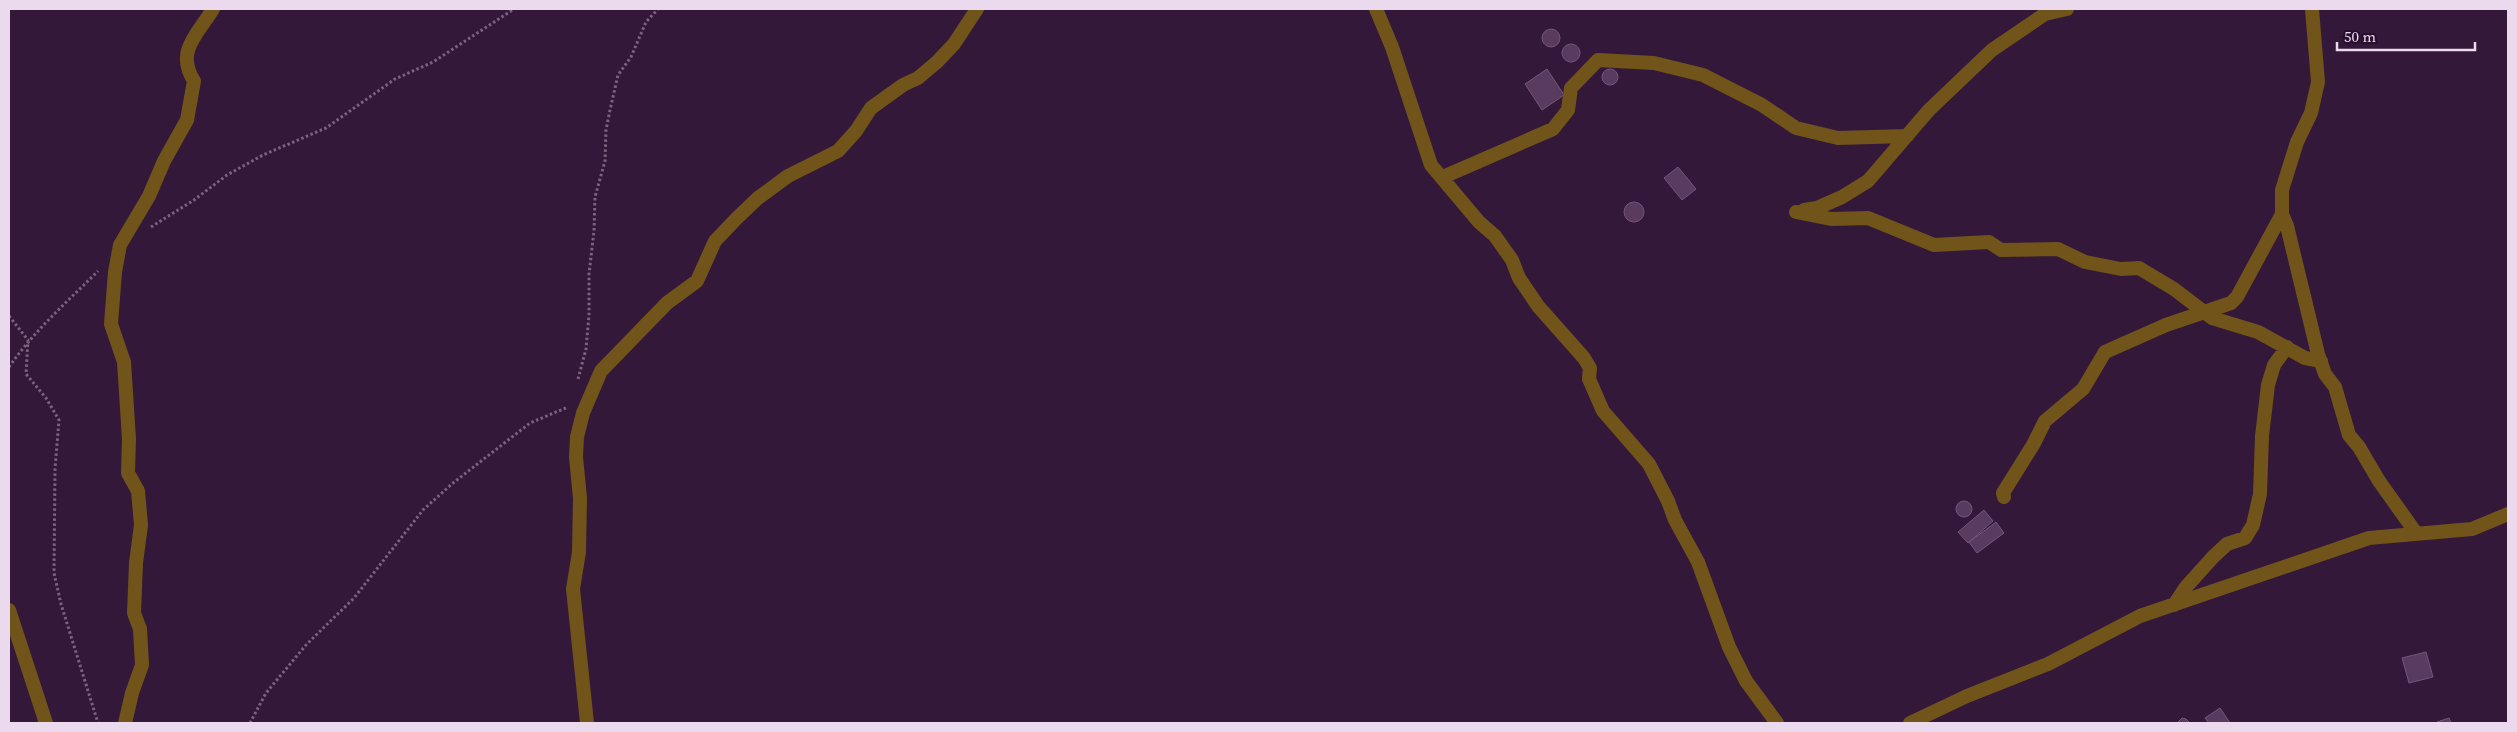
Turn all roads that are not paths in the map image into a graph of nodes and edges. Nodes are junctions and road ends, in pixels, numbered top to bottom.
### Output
1 (214, 9) edge
2 (977, 9) edge
3 (1376, 9) edge
4 (2067, 9) edge
5 (2312, 9) edge
6 (1907, 136) junction
7 (1443, 177) junction
8 (2282, 214) junction
9 (2204, 313) junction
10 (2287, 347) junction
11 (2321, 361) junction
12 (2004, 497) dead end
13 (2508, 514) edge
14 (2416, 533) junction
15 (2174, 605) junction
16 (9, 610) edge
17 (46, 723) edge
18 (125, 723) edge
19 (587, 723) edge
20 (1777, 723) edge
21 (1910, 723) edge

1 - 18 street
2 - 19 street
3 - 7 street
4 - 6 street
5 - 8 street
6 - 7 street
6 - 9 street
7 - 20 street
8 - 9 street
8 - 11 street
9 - 10 street
9 - 12 street
10 - 11 street
10 - 15 street
11 - 14 street
13 - 14 street
14 - 15 street
15 - 21 street
16 - 17 street

